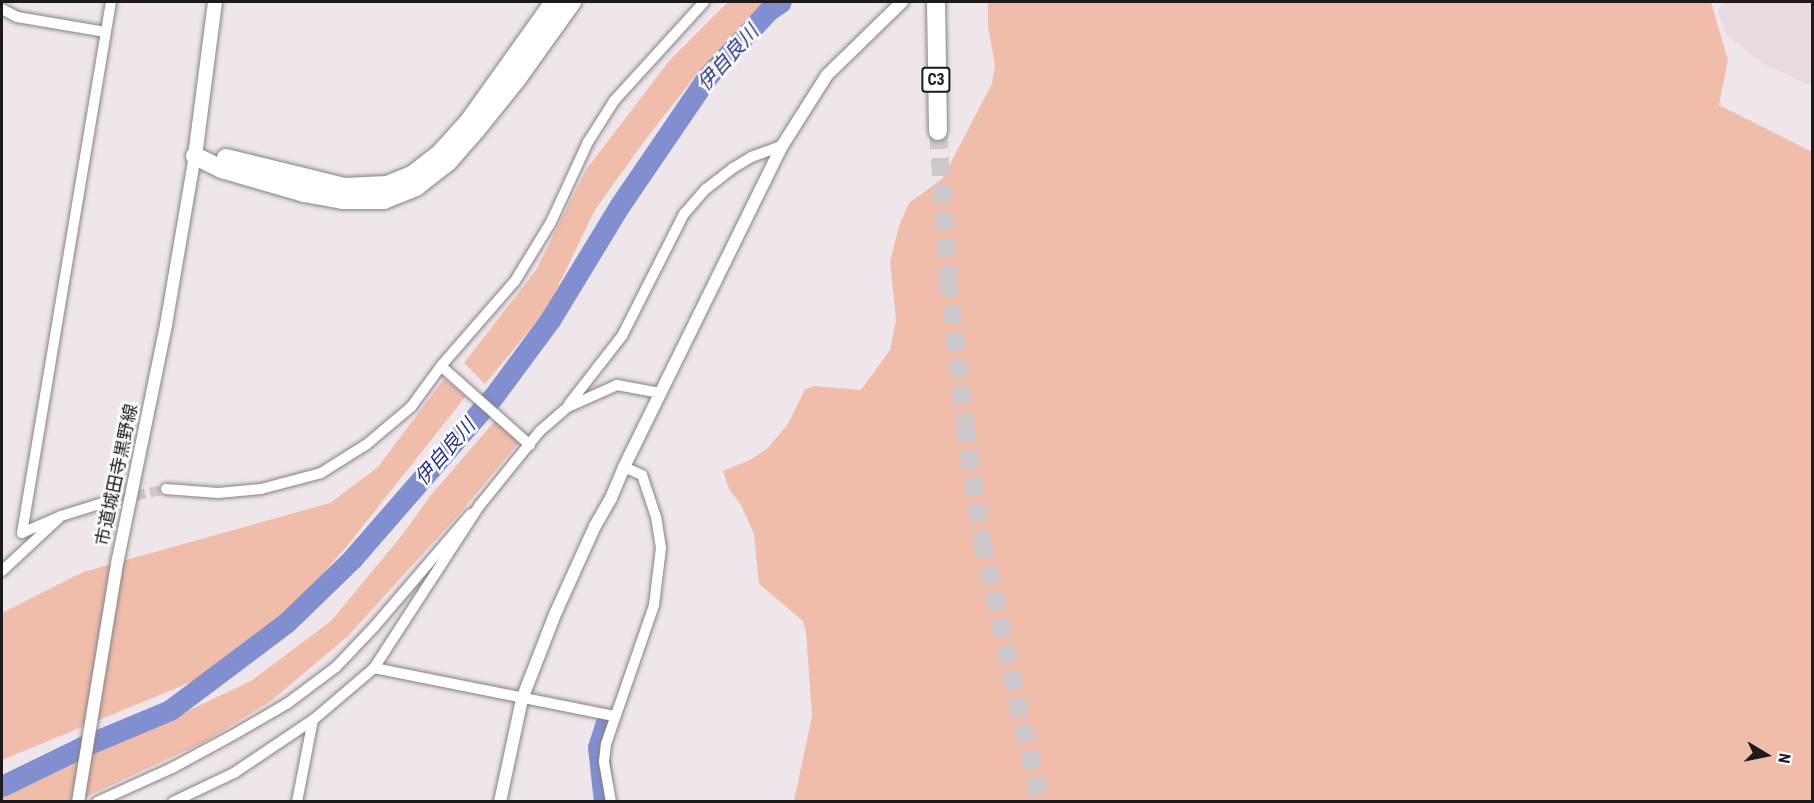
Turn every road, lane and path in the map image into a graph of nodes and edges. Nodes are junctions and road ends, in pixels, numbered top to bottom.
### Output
1 (111, 2) edge
2 (215, 2) edge
3 (554, 2) edge
4 (572, 2) edge
5 (704, 2) edge
6 (902, 2) edge
7 (936, 2) edge
8 (2, 9) edge
9 (106, 32) junction
10 (938, 131) tunnel mouth
11 (782, 146) junction
12 (195, 156) junction
13 (445, 369) junction
14 (660, 393) junction
15 (568, 406) junction
16 (530, 445) junction
17 (624, 467) junction
18 (166, 489) tunnel mouth
19 (106, 502) tunnel mouth
20 (480, 505) junction
21 (62, 516) junction
22 (2, 571) edge
23 (374, 668) junction
24 (522, 699) junction
25 (614, 716) junction
26 (313, 720) junction
27 (78, 801) edge
28 (97, 801) edge
29 (173, 801) edge
30 (297, 801) edge
31 (500, 801) edge
32 (610, 801) edge

1 - 9 street
2 - 12 main road
3 - 12 highway
4 - 12 highway
5 - 13 street
6 - 11 street
7 - 10 highway, C3
8 - 9 street
9 - 21 street
11 - 14 street
11 - 15 street
12 - 27 street, 市道城田寺黒野線
13 - 16 street
13 - 18 street
14 - 15 street
14 - 17 street
15 - 16 street
16 - 20 street
17 - 24 street
17 - 25 street
19 - 21 street
20 - 23 street
20 - 28 street
21 - 22 street
23 - 24 street
23 - 26 street
24 - 25 street
24 - 31 street
25 - 32 street
26 - 29 street
26 - 30 street

